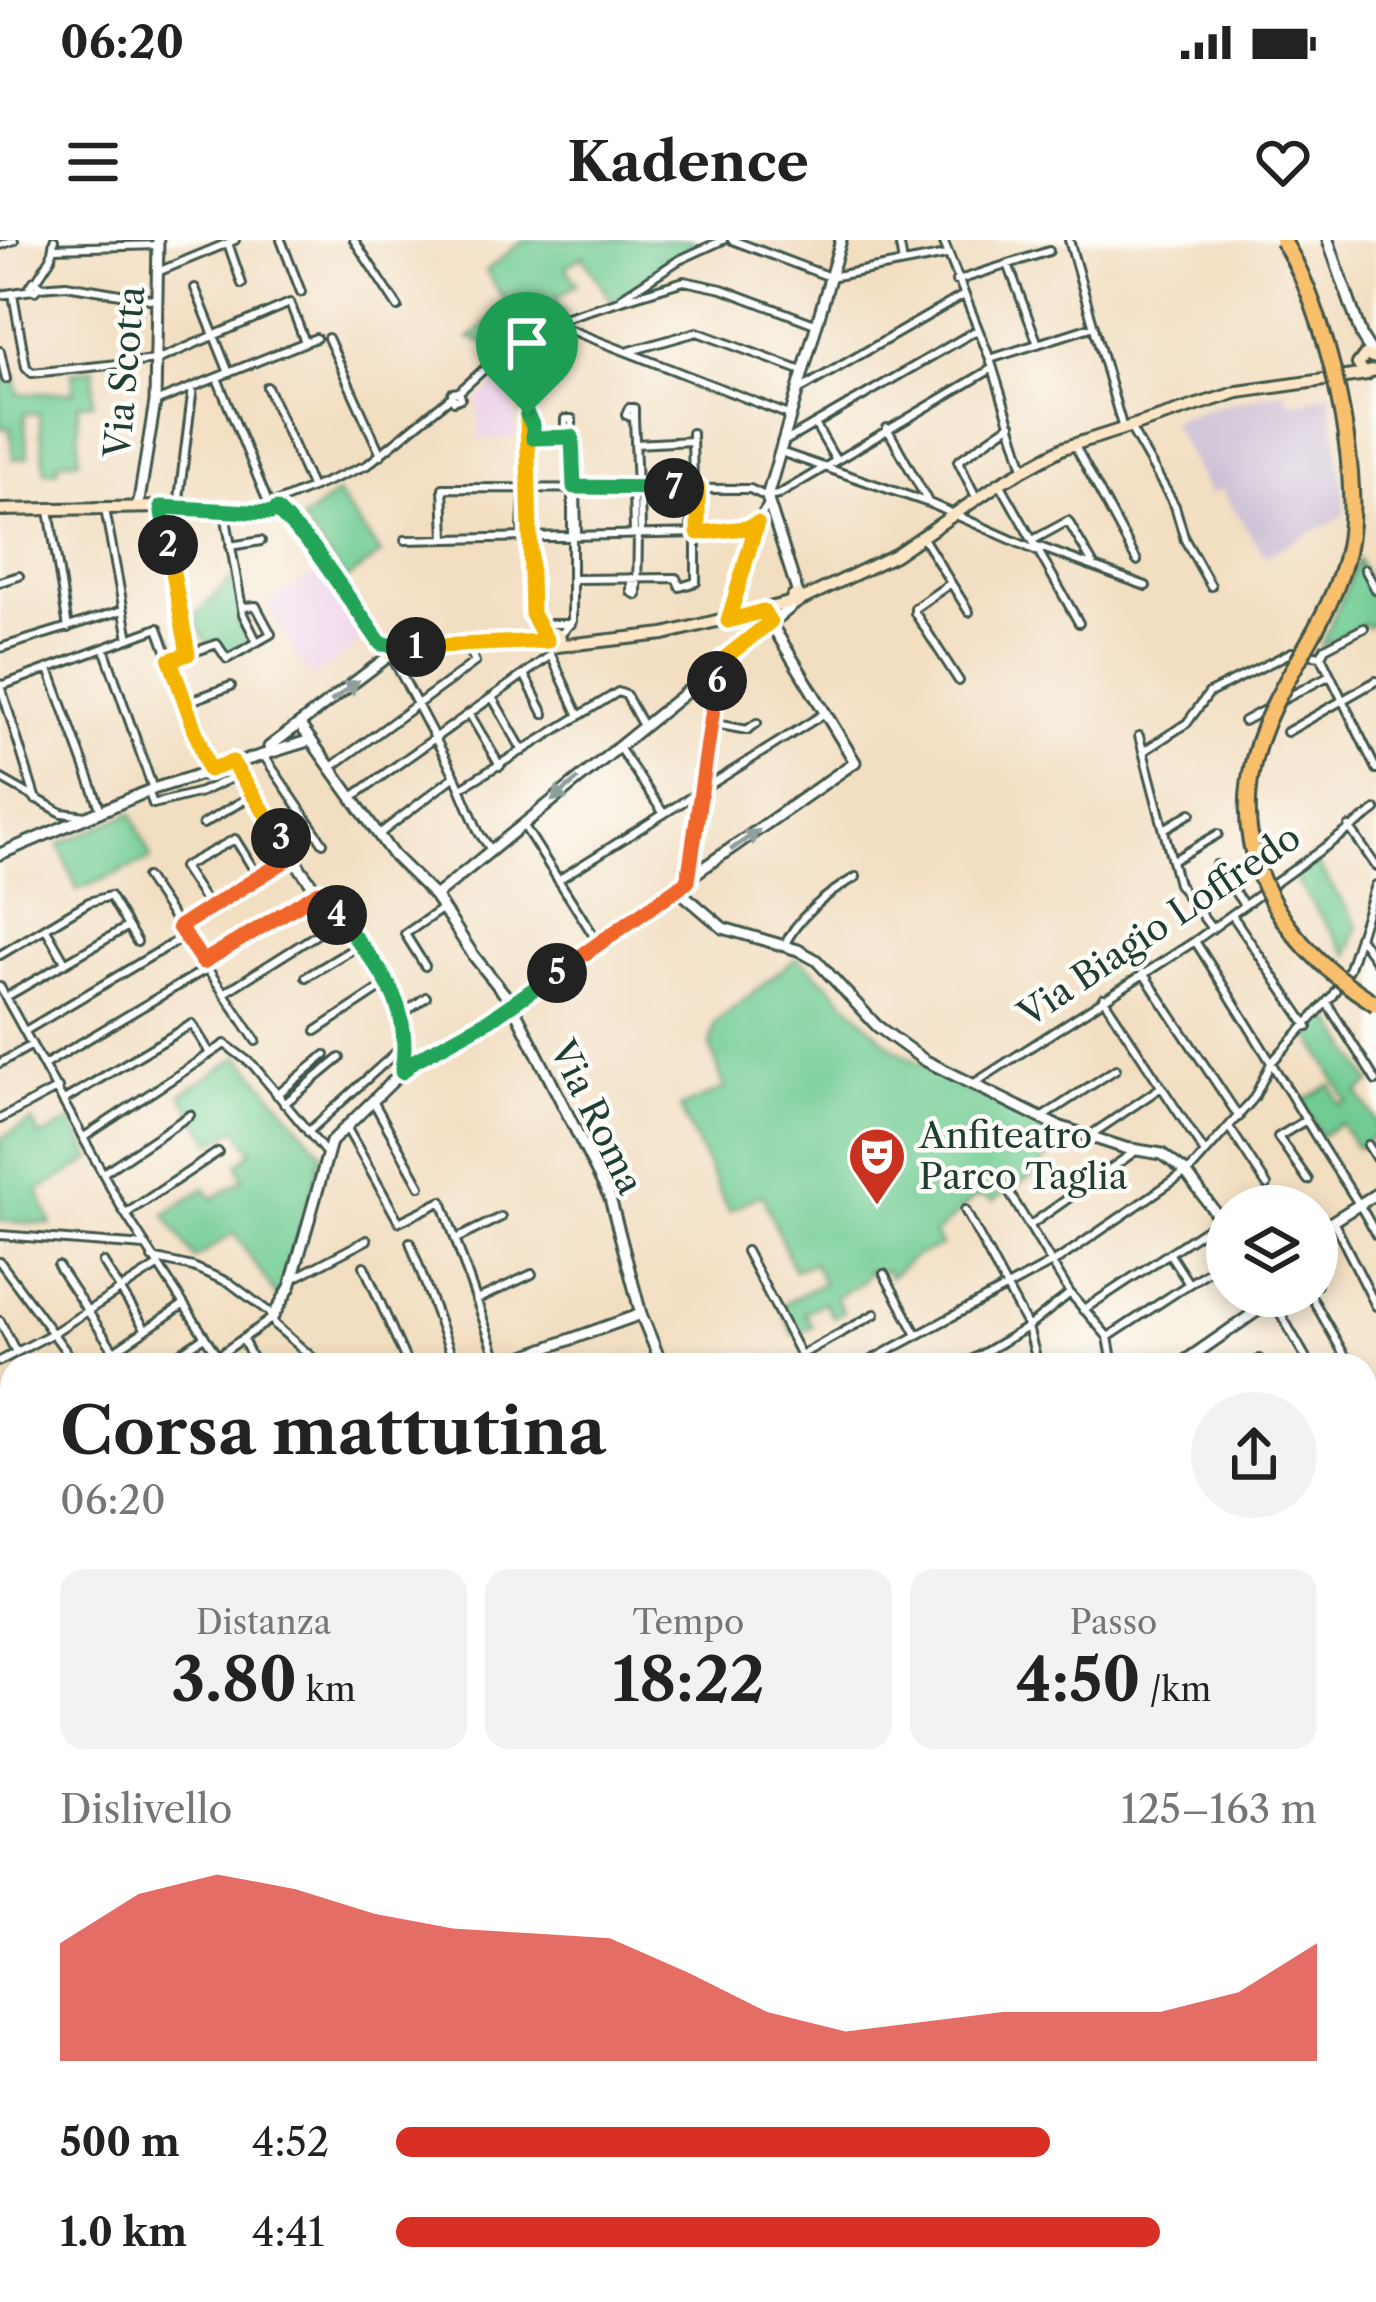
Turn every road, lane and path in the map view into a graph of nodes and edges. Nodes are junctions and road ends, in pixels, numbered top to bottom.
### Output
1 (14, 240) edge
2 (280, 240) edge
3 (355, 240) edge
4 (728, 240) edge
5 (841, 240) edge
6 (899, 240) edge
7 (943, 240) edge
8 (1069, 240) edge
9 (1282, 240) edge
10 (1292, 240) edge
11 (1328, 240) edge
12 (232, 242) edge
13 (159, 243) edge
14 (53, 244) edge
15 (0, 245) edge
16 (1049, 251) dead end
17 (946, 255) junction
18 (903, 263) junction
19 (1007, 264) junction
20 (160, 271) junction
21 (830, 277) junction
22 (956, 281) junction
23 (242, 284) dead end
24 (36, 286) junction
25 (195, 288) dead end
26 (301, 292) dead end
27 (0, 293) edge
28 (13, 294) junction
29 (962, 296) junction
30 (159, 301) junction
31 (613, 303) junction
32 (398, 307) dead end
33 (558, 324) junction
34 (815, 324) junction
35 (1094, 326) junction
36 (976, 330) junction
37 (214, 336) junction
38 (316, 338) dead end
39 (328, 338) dead end
40 (305, 342) junction
41 (1038, 344) junction
42 (0, 351) edge
43 (627, 352) junction
44 (509, 354) junction
45 (1367, 358) edge
46 (157, 360) junction
47 (992, 363) junction
48 (802, 371) junction
49 (229, 373) junction
50 (1373, 373) edge
51 (217, 378) junction
52 (1344, 378) junction
53 (5, 379) dead end
54 (193, 387) junction
55 (267, 387) dead end
56 (794, 393) junction
57 (154, 402) junction
58 (788, 416) junction
59 (634, 418) dead end
60 (815, 424) junction
61 (1011, 424) junction
62 (887, 428) junction
63 (1127, 428) junction
64 (530, 438) junction
65 (635, 444) junction
66 (1074, 444) junction
67 (782, 450) junction
68 (381, 456) junction
69 (835, 458) junction
70 (822, 467) junction
71 (1024, 468) junction
72 (1000, 483) junction
73 (574, 487) junction
74 (636, 487) junction
75 (312, 488) junction
76 (526, 488) junction
77 (694, 488) junction
78 (977, 500) junction
79 (767, 502) junction
80 (929, 503) junction
81 (161, 507) junction
82 (105, 508) junction
83 (138, 508) junction
84 (178, 508) junction
85 (275, 508) junction
86 (224, 509) junction
87 (0, 510) edge
88 (49, 510) junction
89 (957, 515) junction
90 (757, 523) junction
91 (695, 533) junction
92 (574, 534) junction
93 (638, 534) junction
94 (528, 536) junction
95 (445, 538) junction
96 (922, 538) junction
97 (405, 540) dead end
98 (261, 541) dead end
99 (230, 546) junction
100 (1035, 546) junction
101 (1137, 561) dead end
102 (1094, 567) junction
103 (1366, 568) dead end
104 (19, 576) dead end
105 (573, 578) junction
106 (635, 578) junction
107 (0, 582) edge
108 (951, 584) junction
109 (1146, 586) dead end
110 (1211, 586) dead end
111 (1376, 590) edge
112 (796, 597) junction
113 (242, 607) junction
114 (124, 610) junction
115 (969, 611) dead end
116 (767, 617) junction
117 (728, 621) junction
118 (1078, 623) dead end
119 (534, 624) junction
120 (571, 624) junction
121 (68, 628) junction
122 (1364, 628) dead end
123 (129, 639) junction
124 (257, 642) junction
125 (556, 643) junction
126 (468, 646) junction
127 (104, 647) junction
128 (0, 648) edge
129 (392, 650) junction
130 (188, 654) junction
131 (1321, 656) junction
132 (170, 660) junction
133 (720, 662) junction
134 (50, 669) junction
135 (524, 674) junction
136 (1330, 675) junction
137 (958, 681) dead end
138 (1376, 681) edge
139 (0, 685) edge
140 (231, 686) dead end
141 (492, 697) junction
142 (1342, 699) junction
143 (185, 703) junction
144 (416, 704) junction
145 (470, 713) junction
146 (825, 713) junction
147 (544, 714) dead end
148 (579, 716) junction
149 (1244, 721) dead end
150 (757, 722) dead end
151 (709, 723) junction
152 (300, 725) junction
153 (643, 726) junction
154 (1287, 732) dead end
155 (1139, 736) dead end
156 (435, 737) junction
157 (311, 740) junction
158 (283, 743) junction
159 (618, 746) junction
160 (523, 751) junction
161 (1144, 751) junction
162 (262, 753) junction
163 (232, 762) junction
164 (500, 766) junction
165 (330, 768) junction
166 (1376, 769) edge
167 (209, 770) junction
168 (240, 774) junction
169 (455, 776) junction
170 (0, 778) edge
171 (461, 788) junction
172 (151, 790) junction
173 (700, 791) junction
174 (254, 795) junction
175 (351, 797) junction
176 (35, 800) junction
177 (1376, 810) edge
178 (101, 811) junction
179 (1191, 813) dead end
180 (664, 814) junction
181 (89, 816) junction
182 (203, 824) dead end
183 (524, 826) junction
184 (1349, 827) junction
185 (1164, 829) junction
186 (1219, 834) dead end
187 (378, 835) junction
188 (323, 843) dead end
189 (492, 851) junction
190 (0, 854) edge
191 (293, 856) junction
192 (1172, 861) junction
193 (1216, 865) dead end
194 (1376, 866) edge
195 (146, 877) dead end
196 (856, 877) dead end
197 (259, 878) junction
198 (558, 880) junction
199 (688, 881) junction
200 (1376, 885) edge
201 (677, 889) junction
202 (319, 892) junction
203 (435, 896) junction
204 (1244, 905) junction
205 (210, 908) junction
206 (443, 908) junction
207 (1232, 914) junction
208 (340, 920) junction
209 (128, 927) junction
210 (179, 927) junction
211 (46, 928) junction
212 (1212, 929) junction
213 (185, 936) junction
214 (1358, 937) junction
215 (1195, 941) junction
216 (137, 942) dead end
217 (599, 944) junction
218 (359, 945) junction
219 (784, 946) junction
220 (0, 955) edge
221 (1376, 961) edge
222 (65, 962) junction
223 (205, 965) junction
224 (425, 966) dead end
225 (1143, 973) junction
226 (306, 977) dead end
227 (387, 984) junction
228 (0, 987) edge
229 (224, 993) junction
230 (1376, 994) edge
231 (6, 997) junction
232 (427, 997) dead end
233 (1103, 998) junction
234 (511, 1002) junction
235 (1327, 1003) junction
236 (1376, 1004) edge
237 (13, 1011) junction
238 (403, 1014) junction
239 (0, 1019) edge
240 (1307, 1027) junction
241 (25, 1031) junction
242 (316, 1031) dead end
243 (256, 1041) dead end
244 (405, 1044) junction
245 (32, 1045) junction
246 (209, 1053) junction
247 (325, 1055) dead end
248 (340, 1058) dead end
249 (1273, 1061) junction
250 (0, 1063) edge
251 (44, 1065) junction
252 (1116, 1070) dead end
253 (402, 1072) junction
254 (1376, 1081) edge
255 (973, 1084) junction
256 (58, 1088) junction
257 (1160, 1088) junction
258 (277, 1095) junction
259 (64, 1100) junction
260 (373, 1101) junction
261 (284, 1104) junction
262 (190, 1115) dead end
263 (1239, 1117) junction
264 (1042, 1118) junction
265 (0, 1119) edge
266 (1306, 1120) junction
267 (345, 1125) junction
268 (1229, 1127) junction
269 (308, 1132) junction
270 (84, 1137) junction
271 (1088, 1137) junction
272 (1368, 1145) dead end
273 (1137, 1150) junction
274 (218, 1152) dead end
275 (1205, 1153) junction
276 (325, 1155) junction
277 (1376, 1158) edge
278 (1186, 1172) junction
279 (103, 1174) junction
280 (1309, 1180) dead end
281 (1266, 1185) edge
282 (420, 1186) dead end
283 (1010, 1194) dead end
284 (1376, 1194) edge
285 (1206, 1201) edge
286 (1362, 1204) junction
287 (965, 1210) dead end
288 (125, 1214) junction
289 (501, 1216) dead end
290 (1338, 1218) edge
291 (1029, 1226) junction
292 (1338, 1231) edge
293 (1206, 1234) edge
294 (0, 1235) edge
295 (1376, 1235) edge
296 (455, 1239) junction
297 (367, 1240) dead end
298 (410, 1242) dead end
299 (146, 1246) junction
300 (746, 1251) dead end
301 (1168, 1253) junction
302 (0, 1262) edge
303 (103, 1262) dead end
304 (154, 1262) junction
305 (1052, 1263) junction
306 (58, 1266) dead end
307 (364, 1266) dead end
308 (1206, 1273) edge
309 (532, 1274) dead end
310 (884, 1274) dead end
311 (292, 1279) junction
312 (1190, 1284) junction
313 (1006, 1287) junction
314 (120, 1289) junction
315 (1070, 1293) junction
316 (476, 1300) junction
317 (183, 1305) junction
318 (1376, 1306) edge
319 (87, 1310) junction
320 (1083, 1310) junction
321 (875, 1314) dead end
322 (641, 1315) junction
323 (1249, 1317) edge
324 (1282, 1317) edge
325 (1323, 1317) edge
326 (272, 1318) junction
327 (0, 1322) edge
328 (1028, 1327) junction
329 (146, 1330) junction
330 (52, 1333) junction
331 (917, 1334) junction
332 (204, 1337) junction
333 (1108, 1337) junction
334 (243, 1339) junction
335 (114, 1351) junction
336 (16, 1352) joint
337 (67, 1353) edge
338 (111, 1353) edge
339 (181, 1353) edge
340 (216, 1353) edge
341 (222, 1353) edge
342 (249, 1353) edge
343 (307, 1353) edge
344 (403, 1353) edge
345 (451, 1353) edge
346 (495, 1353) edge
347 (546, 1353) edge
348 (657, 1353) edge
349 (800, 1353) edge
350 (805, 1353) edge
351 (884, 1353) edge
352 (984, 1353) edge
353 (1035, 1353) edge
354 (1111, 1353) edge
355 (1196, 1353) edge
356 (1303, 1353) edge
357 (1343, 1353) edge

1 - 15 street
2 - 26 street
3 - 32 street
4 - 21 street
4 - 31 street
5 - 21 street
6 - 18 street
7 - 17 street
8 - 35 street
9 - 236 highway, bridge
10 - 230 highway, bridge
11 - 45 street
12 - 20 street
12 - 23 street
13 - 14 street
13 - 20 street, Via Scotta
14 - 24 street
16 - 19 street
17 - 18 street
17 - 22 street
18 - 21 street
19 - 22 street
19 - 41 street
20 - 30 street, Via Scotta
21 - 34 street
22 - 29 street
24 - 28 street
24 - 30 street
25 - 37 street
27 - 28 street
28 - 46 street
29 - 36 street
29 - 56 street
30 - 46 street, Via Scotta
31 - 33 street
31 - 34 street
33 - 43 street
33 - 44 street
34 - 48 street
35 - 41 street
35 - 63 street
36 - 47 street
36 - 60 street
37 - 40 street
37 - 46 street
37 - 49 street
38 - 40 street
39 - 68 street
40 - 49 street
41 - 47 street
42 - 53 street
43 - 48 street
43 - 58 street
44 - 64 street
44 - 68 street
45 - 50 main road
45 - 52 main road
46 - 57 street, Via Scotta
47 - 61 street
47 - 62 street
48 - 56 street
49 - 51 street
50 - 52 main road
51 - 54 street
51 - 85 street
52 - 63 main road
54 - 57 street
54 - 84 street
55 - 75 street
56 - 58 street
57 - 83 street, Via Scotta
58 - 67 street
59 - 65 street
60 - 67 street
60 - 69 street
61 - 71 street
61 - 78 street
62 - 69 street
62 - 80 street
63 - 66 main road
63 - 110 street
64 - 73 street
64 - 76 street
65 - 74 street
65 - 77 street
66 - 71 main road
66 - 101 street
67 - 70 street
67 - 79 street
68 - 75 street
69 - 70 street
70 - 79 street
70 - 80 street
71 - 72 main road
72 - 78 main road
72 - 100 street
73 - 74 street
73 - 76 street
73 - 92 street
74 - 77 street
74 - 93 street
75 - 85 street
76 - 94 street
76 - 95 street
77 - 79 street
77 - 91 street
78 - 89 main road
79 - 90 street
79 - 112 street
80 - 89 street
81 - 83 main road
81 - 84 main road
81 - 130 street
82 - 83 main road
82 - 88 main road
82 - 114 street
84 - 86 main road
85 - 86 main road
85 - 129 main road
86 - 99 street
87 - 88 main road
88 - 121 street
89 - 96 main road
89 - 100 street
90 - 91 street
90 - 117 street
91 - 93 street
91 - 106 street
92 - 93 street
92 - 94 street
92 - 105 street
93 - 106 street
94 - 95 street
94 - 119 street
95 - 97 street
96 - 108 street
96 - 112 main road
98 - 99 street
99 - 113 street
100 - 102 street
100 - 102 street
100 - 118 street
102 - 109 street
103 - 111 street
104 - 107 street
105 - 106 street
105 - 120 street
108 - 115 street
108 - 137 street
112 - 116 main road
113 - 124 street
113 - 124 street
114 - 121 street
114 - 123 street
116 - 117 main road
116 - 133 street
116 - 146 street
117 - 125 main road
119 - 120 street
119 - 125 street
120 - 125 street
121 - 128 street
122 - 131 street
123 - 127 street
123 - 132 street
124 - 130 street
125 - 126 main road
125 - 135 street
125 - 148 street
126 - 129 main road
126 - 144 street
127 - 134 street
127 - 172 street
129 - 144 street
152 -> 129 street
130 - 132 street
131 - 136 street
131 - 161 street
132 - 143 street
133 - 151 street
133 - 153 street
134 - 139 street
134 - 178 street
135 - 141 street
135 - 147 street
136 - 142 street
136 - 149 street
138 - 142 street
139 - 176 street
140 - 143 street
141 - 145 street
141 - 160 street
142 - 154 street
142 - 166 street
143 - 167 street
144 - 156 street
144 - 165 street
145 - 156 street
145 - 164 street
146 - 173 street
199 -> 146 street
148 - 153 street
148 - 160 street
150 - 151 street
151 - 173 street
152 - 157 street, Via Roma
152 - 158 street
153 - 159 street
155 - 161 street
156 - 169 street
156 - 175 street
157 - 158 street
157 - 165 street, Via Roma
158 - 162 street
159 - 180 street
159 -> 183 street
160 - 164 street
161 - 185 street
162 - 163 street
162 - 188 street
163 - 167 street
163 - 168 street
164 - 171 street
165 - 175 street, Via Roma
167 - 172 street
168 - 172 street
168 - 174 street
169 - 171 street
169 - 187 street
170 - 176 street
171 - 189 street
172 - 178 street
173 - 180 street
173 - 199 street
174 - 182 street
174 - 191 street
175 - 187 street, Via Roma
176 - 181 street
177 - 184 street, Via Biagio Loffredo
178 - 181 street
179 - 185 street
180 - 198 street
181 - 190 street
183 - 189 street
183 - 198 street
184 - 194 street
184 - 204 street, Via Biagio Loffredo
185 - 192 street
186 - 192 street
187 - 203 street, Via Roma
189 - 203 street
191 - 197 street
191 - 202 street
192 - 212 street
193 - 204 street
195 - 210 street
196 - 219 street
197 - 205 street
197 - 205 street
198 - 217 street
199 - 201 street
200 - 214 street
201 - 217 street
201 - 219 street
202 - 208 street
202 - 223 street
203 - 206 street, Via Roma
204 - 207 street, Via Biagio Loffredo
205 - 210 street
206 - 224 street
206 - 234 street, Via Roma
207 - 212 street, Via Biagio Loffredo
207 - 240 street
208 - 218 street
208 - 229 street
209 - 211 street
209 - 216 street
209 - 222 street
210 - 213 street
211 - 220 street
211 - 222 street
212 - 215 street, Via Biagio Loffredo
213 - 223 street
213 - 241 street
214 - 221 street
214 - 235 street
215 - 225 street, Via Biagio Loffredo
215 - 249 street
217 - 234 street
218 - 226 street
218 - 227 street
219 - 255 street
222 - 231 street
223 - 229 street
223 - 251 street
225 - 233 street, Via Biagio Loffredo
225 - 263 street
227 - 238 street
227 - 242 street
228 - 231 street
229 - 243 street
231 - 237 street
232 - 238 street
233 - 255 street, Via Biagio Loffredo
233 - 257 street
234 - 253 street
234 - 322 street, Via Roma
235 - 240 street
235 - 254 street
237 - 239 street
237 - 241 street
238 - 244 street
240 - 249 street
241 - 245 street
244 - 253 street
244 - 269 street
245 - 250 street
245 - 251 street
246 - 258 street
246 - 259 street
246 - 270 street
247 - 258 street
248 - 261 street
249 - 263 street
249 - 266 street
251 - 256 street
252 - 264 street
253 - 260 street
255 - 264 street
256 - 259 street
256 - 265 street
257 - 271 street
257 - 275 street
258 - 261 street
259 - 270 street
260 - 267 street
260 - 282 street
261 - 269 street
262 - 279 street
263 - 268 street
264 - 271 street
266 - 280 street
266 - 286 street
267 - 276 street
267 - 296 street
268 - 275 street
268 - 281 street
269 - 276 street
270 - 279 street
271 - 273 street
272 - 277 street
273 - 278 street
273 - 291 street
274 - 288 street
275 - 278 street
276 - 311 street
278 - 285 street
278 - 305 street
279 - 288 street
283 - 291 street
284 - 286 street
286 - 290 street
286 - 295 street
287 - 313 street
288 - 299 street
289 - 296 street
291 - 305 street
292 - 318 street
293 - 301 street
294 - 299 street
296 - 316 street
297 - 311 street
298 - 345 street
299 - 304 street
300 - 349 street
301 - 312 street
301 - 320 street
302 - 330 street
303 - 314 street
304 - 314 street
304 - 317 street
304 - 326 street
305 - 313 street
305 - 315 street
306 - 319 street
307 - 344 street
308 - 312 street
309 - 316 street
310 - 331 street
311 - 326 street
312 - 333 street
313 - 328 street
313 - 331 street
314 - 319 street
314 - 329 street
315 - 320 street
315 - 328 street
316 - 346 street
317 - 329 street
317 - 332 street
319 - 330 street
319 - 335 street
320 - 333 street
321 - 350 street
322 - 347 street
322 - 348 street, Via Roma
323 - 355 street
324 - 356 street
325 - 357 street
326 - 334 street
326 - 343 street
327 - 336 street
328 - 352 street
328 - 353 street
329 - 335 street
330 - 336 street
330 - 337 street
331 - 351 street
332 - 339 street
332 - 340 street
333 - 354 street
334 - 341 street
334 - 342 street
335 - 338 street

